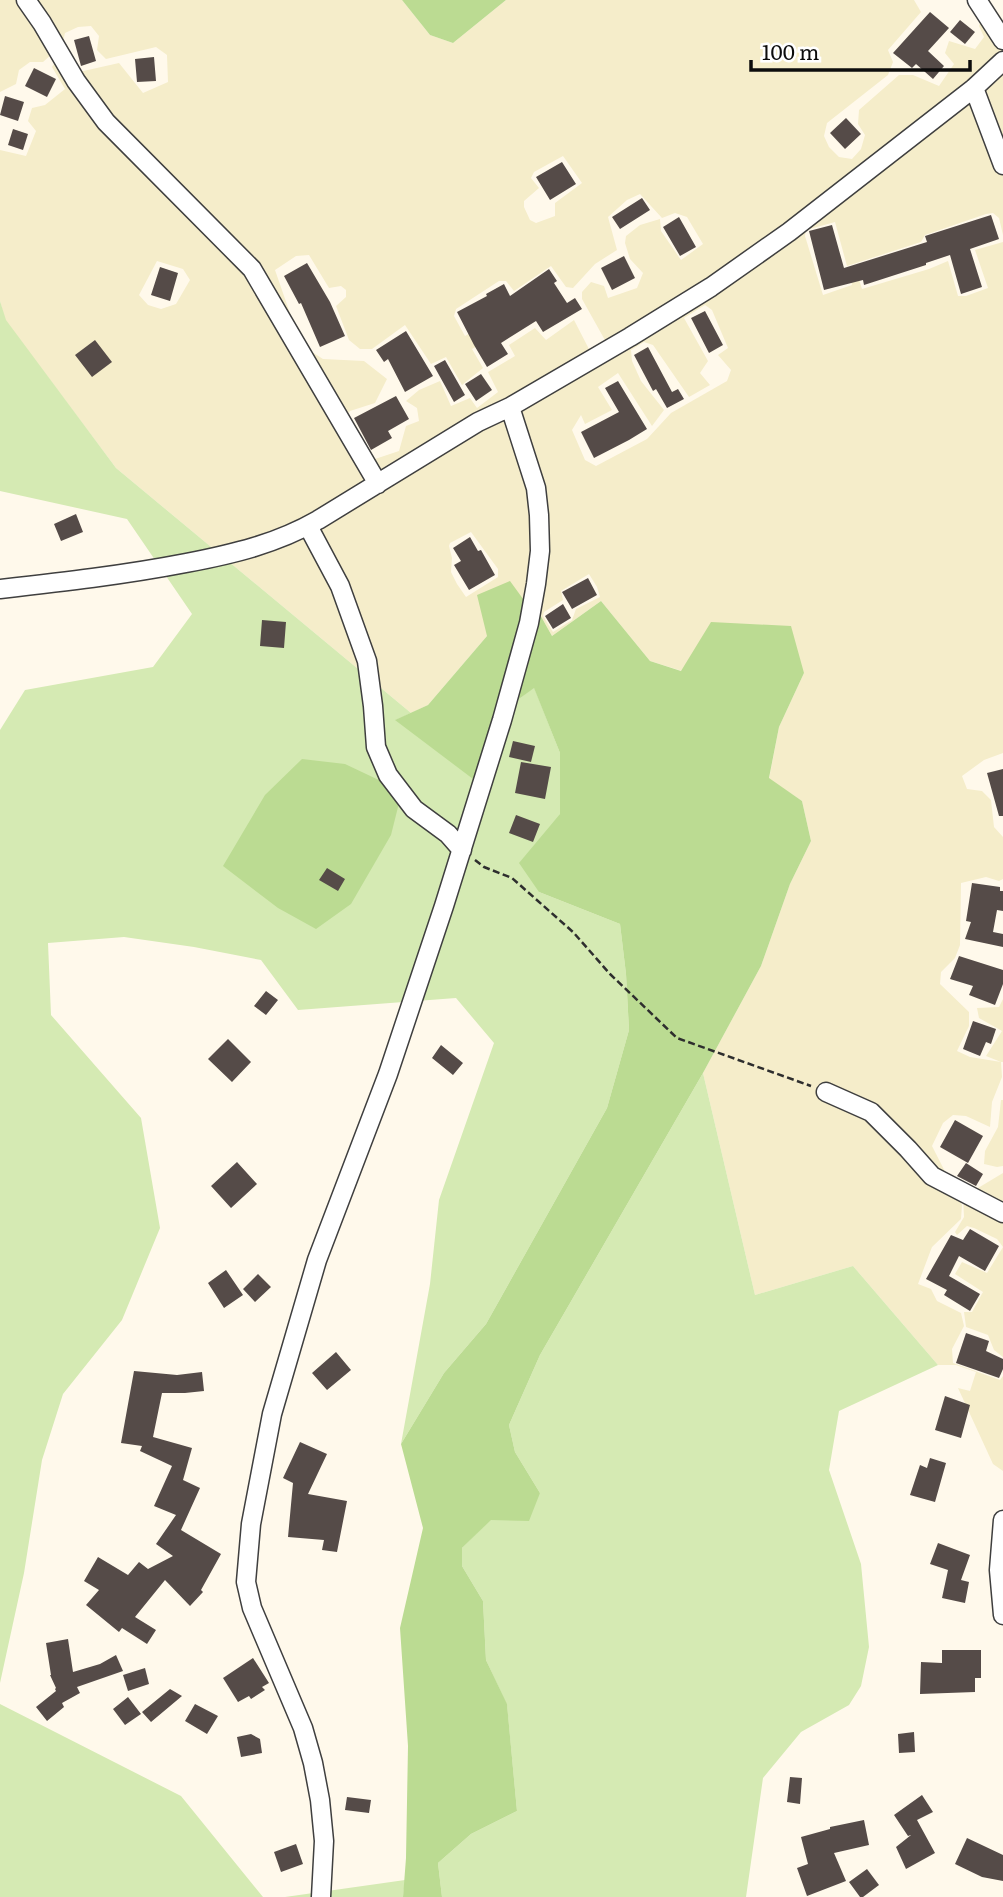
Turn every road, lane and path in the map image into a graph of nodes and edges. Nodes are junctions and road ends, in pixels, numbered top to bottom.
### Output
1 (26, 0) edge
2 (977, 0) edge
3 (1003, 40) edge
4 (1003, 61) edge
5 (974, 88) junction
6 (1003, 165) edge
7 (510, 407) junction
8 (378, 484) junction
9 (308, 526) junction
10 (0, 589) edge
11 (462, 850) junction
12 (827, 1092) joint
13 (1003, 1213) edge
14 (1003, 1520) edge
15 (1003, 1615) edge
16 (321, 1897) edge

1 - 8 street
2 - 3 street
4 - 5 street
5 - 6 street
5 - 7 street
7 - 8 street
7 - 11 street
8 - 9 street
9 - 10 street
9 - 11 street
11 - 12 path
11 - 16 street
12 - 13 street
14 - 15 street

